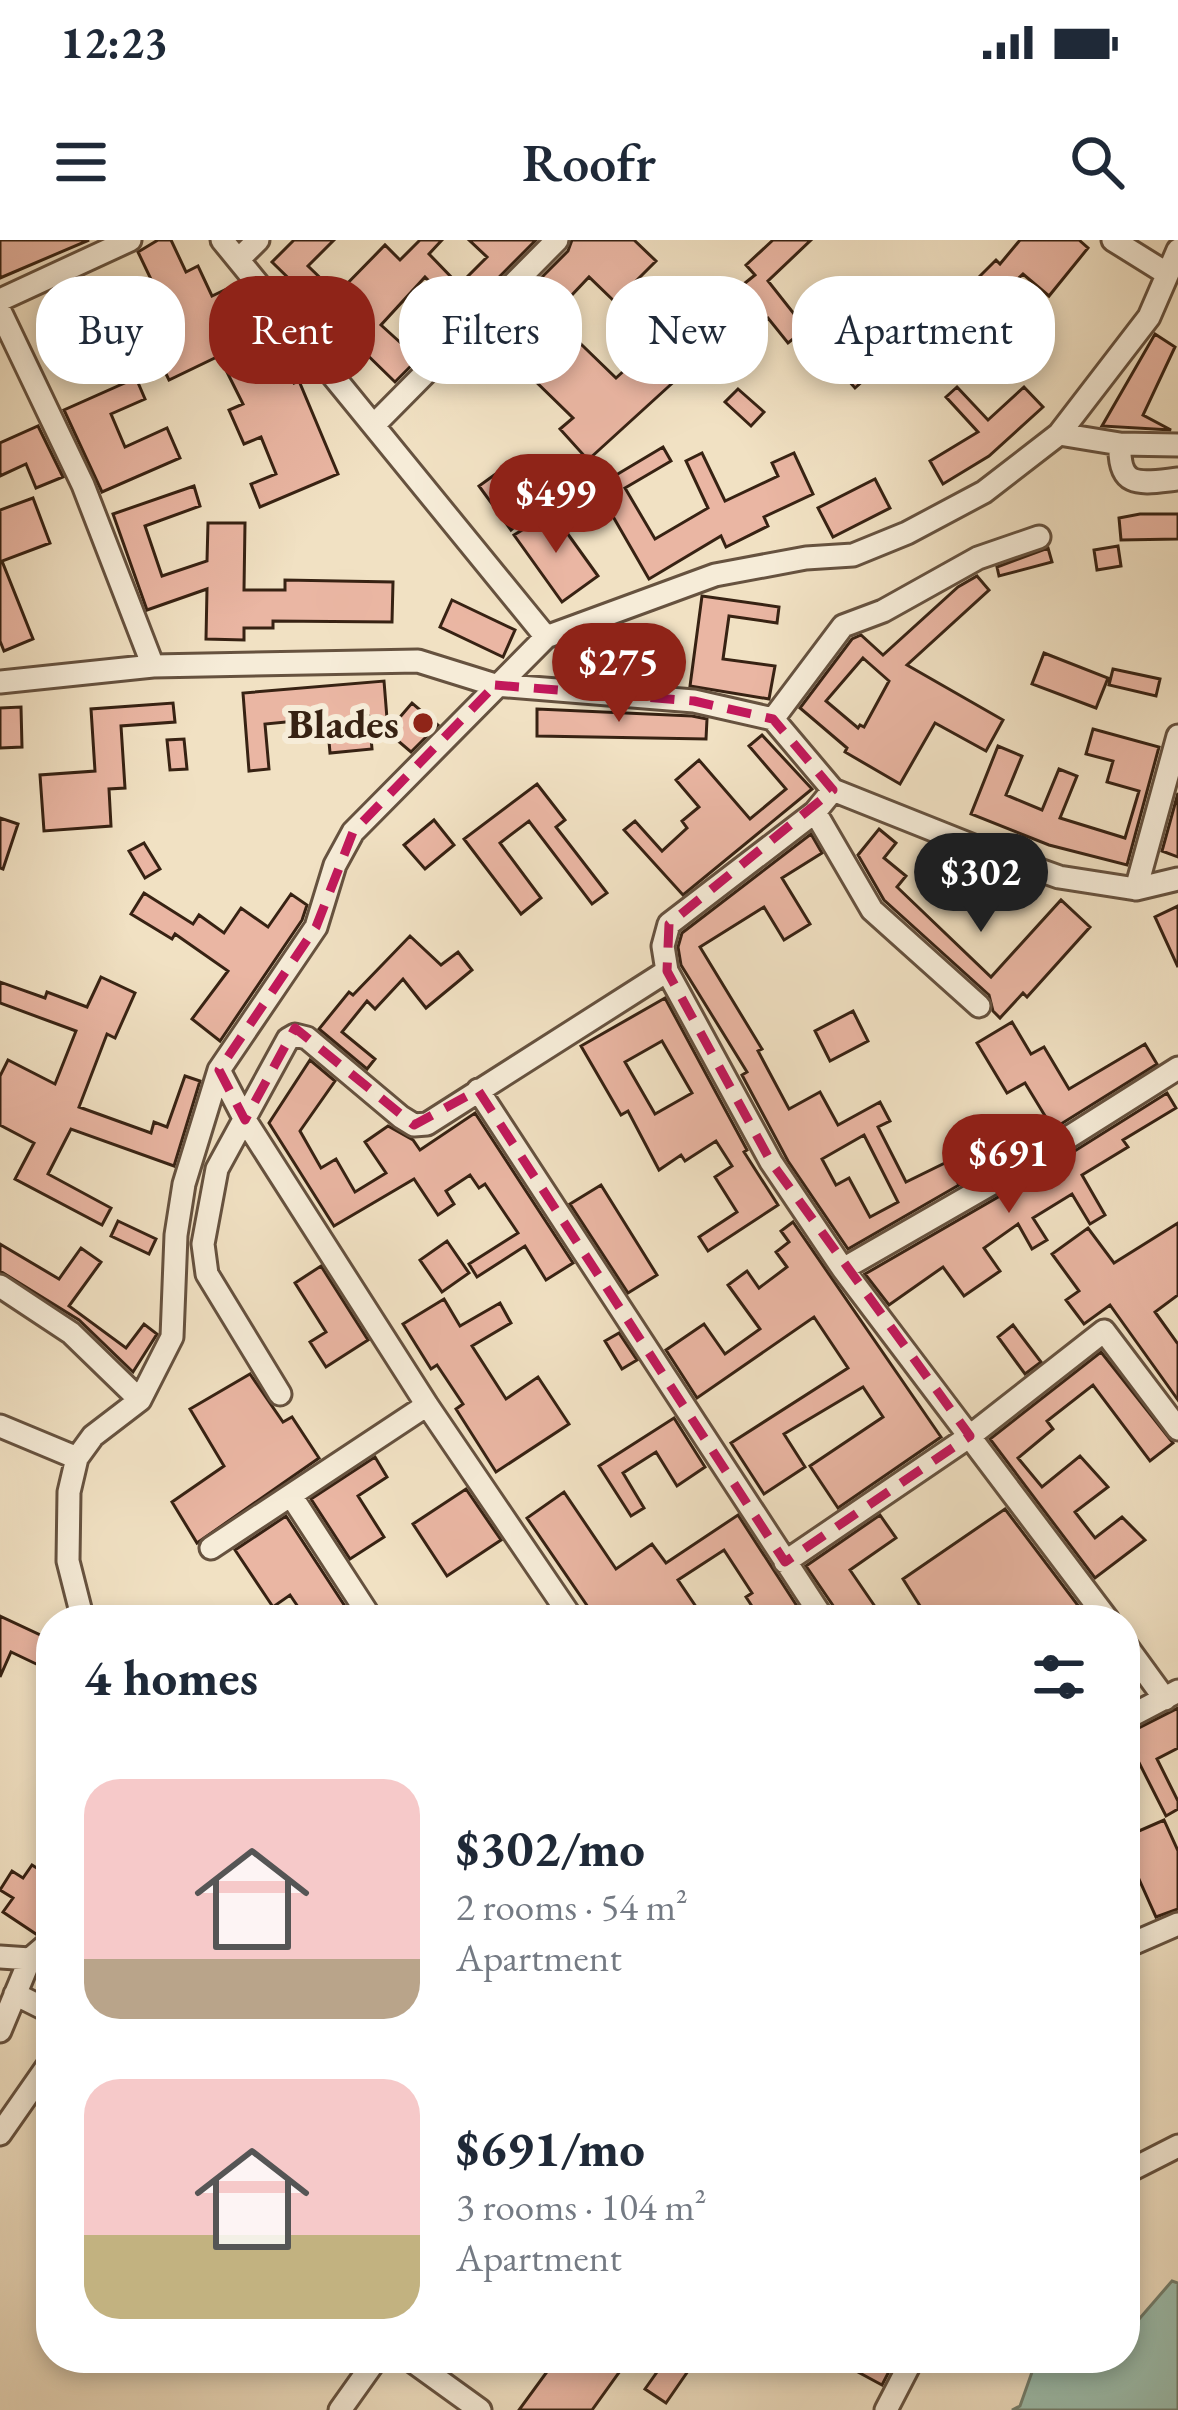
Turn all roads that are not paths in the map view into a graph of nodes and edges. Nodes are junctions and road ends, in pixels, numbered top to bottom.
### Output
1 (130, 240) edge
2 (222, 240) edge
3 (258, 240) edge
4 (557, 240) edge
5 (1113, 240) edge
6 (1178, 250) edge
7 (239, 259) junction
8 (1166, 273) junction
9 (0, 300) edge
10 (0, 311) edge
11 (374, 425) junction
12 (1059, 434) junction
13 (1120, 444) junction
14 (1178, 445) edge
15 (1178, 479) edge
16 (1039, 537) dead end
17 (546, 637) junction
18 (153, 666) junction
19 (0, 682) edge
20 (495, 685) junction
21 (772, 719) junction
22 (1178, 736) edge
23 (833, 790) junction
24 (815, 812) junction
25 (1178, 879) edge
26 (1136, 889) junction
27 (667, 971) junction
28 (979, 1006) dead end
29 (1178, 1068) edge
30 (219, 1070) junction
31 (478, 1090) junction
32 (245, 1120) junction
33 (843, 1268) junction
34 (0, 1286) edge
35 (280, 1394) dead end
36 (140, 1400) junction
37 (427, 1405) junction
38 (0, 1426) edge
39 (1178, 1429) edge
40 (970, 1436) junction
41 (77, 1458) junction
42 (292, 1497) junction
43 (211, 1548) dead end
44 (785, 1562) junction
45 (79, 1605) edge
46 (362, 1605) edge
47 (563, 1605) edge
48 (814, 1605) edge
49 (1097, 1605) edge
50 (1140, 1660) edge
51 (1172, 1695) edge
52 (1140, 1711) edge
53 (1178, 1924) edge
54 (1140, 1940) edge
55 (36, 1954) edge
56 (0, 1957) edge
57 (30, 1959) junction
58 (15, 1994) junction
59 (36, 2004) edge
60 (0, 2031) edge
61 (36, 2082) edge
62 (0, 2134) edge
63 (1178, 2146) edge
64 (1140, 2165) edge
65 (366, 2373) edge
66 (428, 2373) edge
67 (906, 2373) edge
68 (340, 2410) edge
69 (480, 2410) edge
70 (886, 2410) edge

1 - 9 street
2 - 7 street
3 - 7 street
4 - 11 street
5 - 8 street
6 - 8 street
7 - 11 street
8 - 12 street
10 - 18 street
11 - 17 street
12 - 13 street
12 - 17 street
13 - 14 street
13 - 15 street
16 - 21 street
17 - 20 street
18 - 19 street
18 - 20 street
20 - 21 street
20 - 30 street
21 - 23 street
22 - 26 street
23 - 24 street
23 - 26 street
24 - 27 street
24 - 28 street
25 - 26 street
27 - 31 street
27 - 33 street
29 - 33 street
30 - 32 street
30 - 36 street
31 - 32 street
31 - 44 street
32 - 35 street
32 - 37 street
33 - 40 street
34 - 36 street
36 - 41 street
37 - 42 street
37 - 47 street
38 - 41 street
39 - 40 street
40 - 44 street
40 - 49 street
41 - 45 street
42 - 43 street
42 - 46 street
44 - 48 street
50 - 51 street
51 - 52 street
53 - 54 street
55 - 57 street
56 - 57 street
57 - 58 street
58 - 59 street
58 - 60 street
61 - 62 street
63 - 64 street
65 - 68 street
66 - 69 street
67 - 70 street

